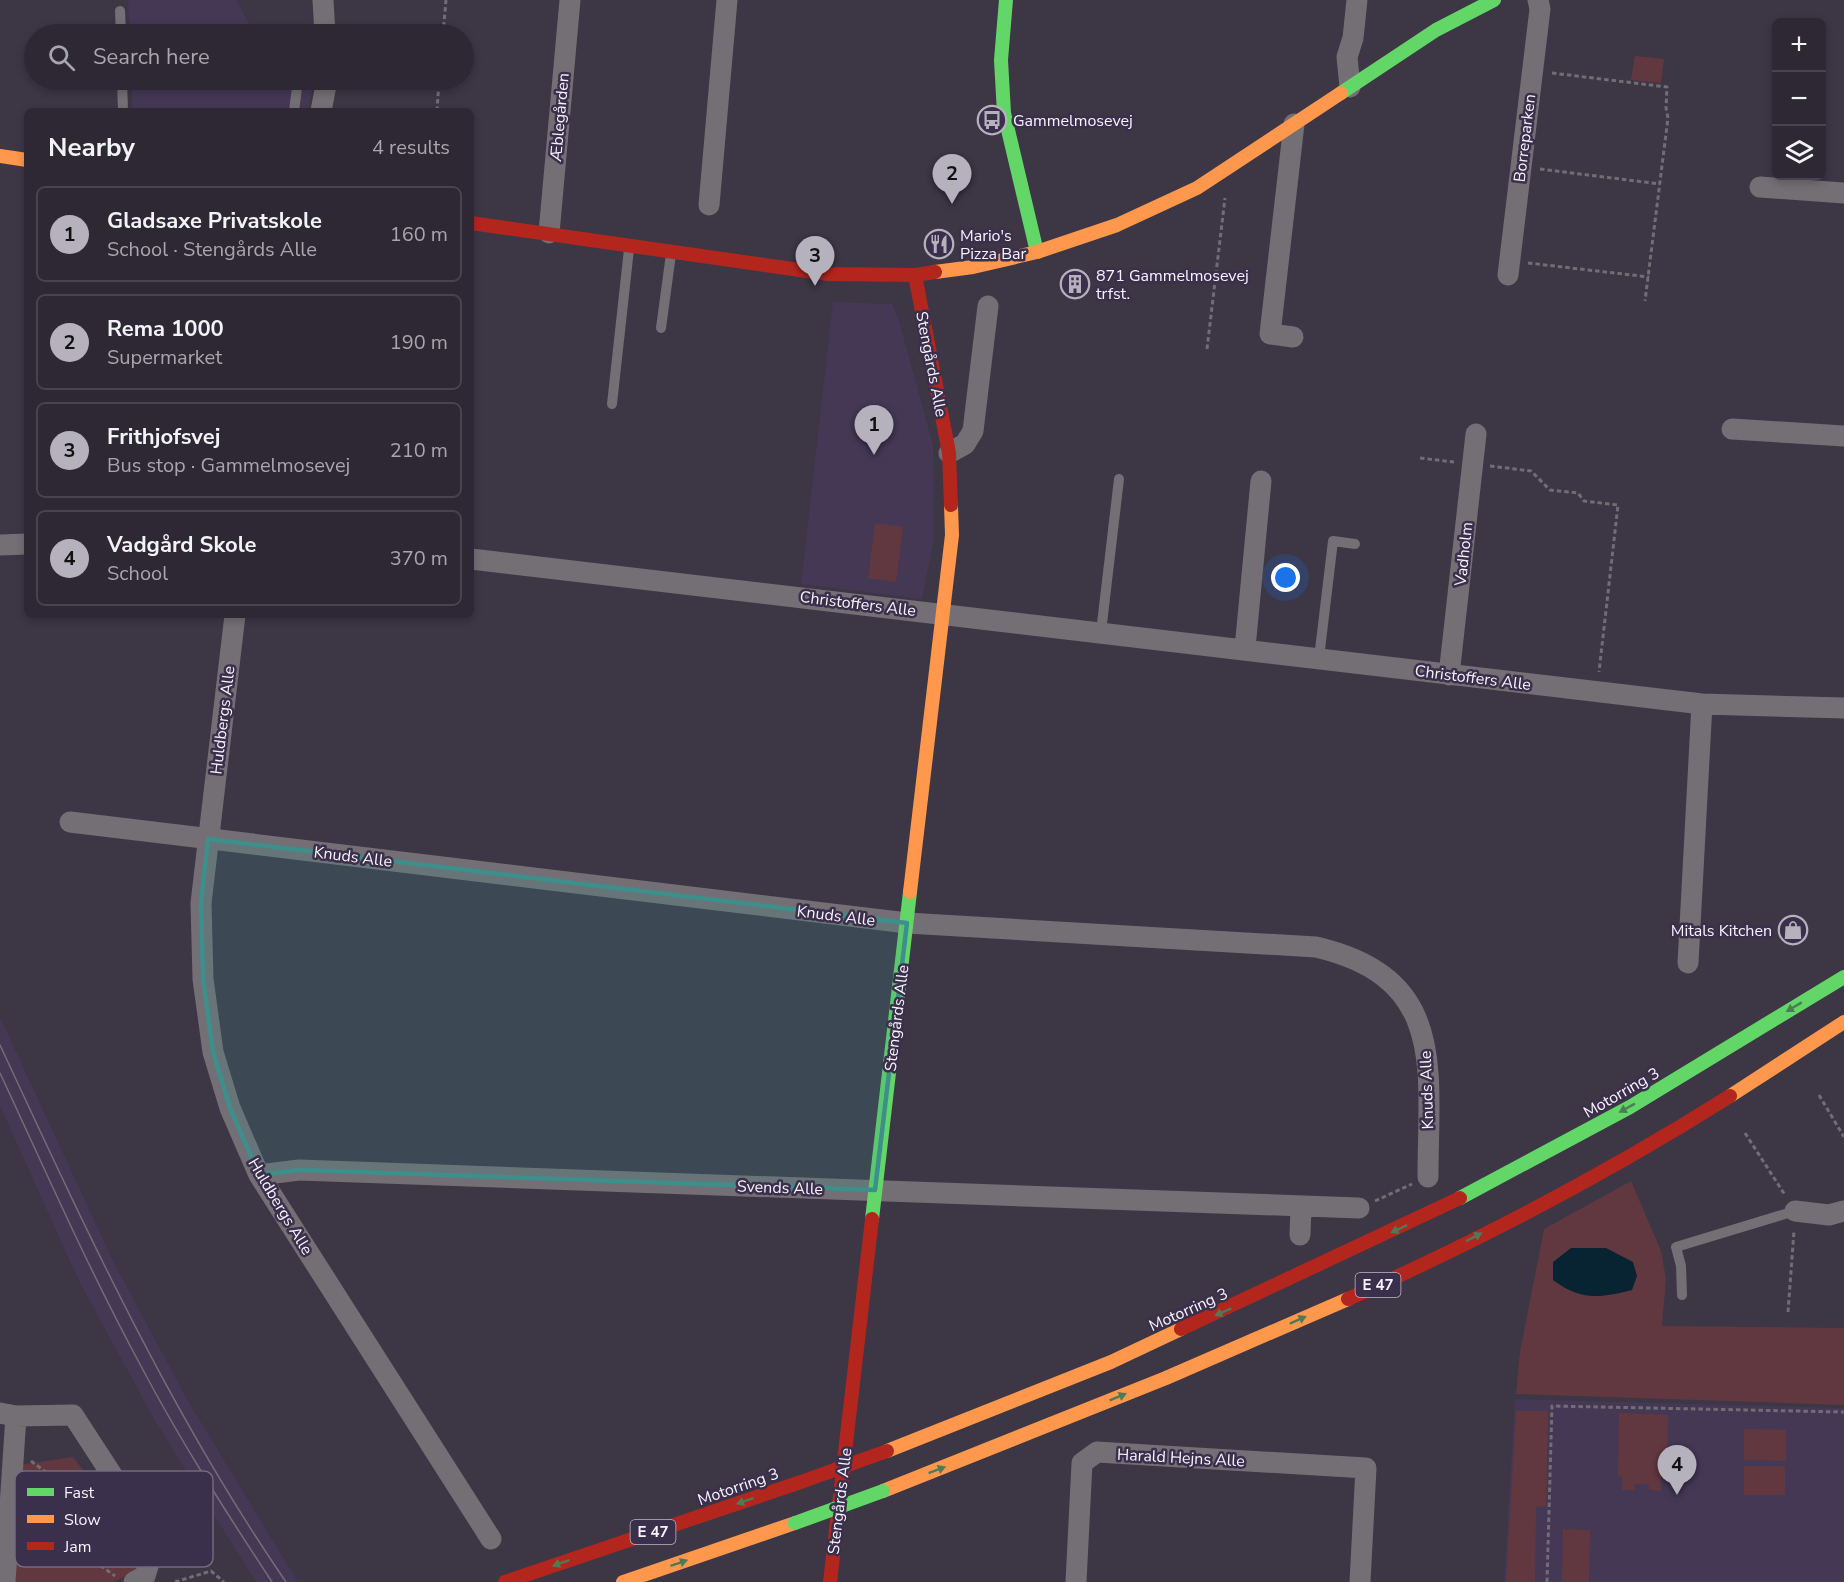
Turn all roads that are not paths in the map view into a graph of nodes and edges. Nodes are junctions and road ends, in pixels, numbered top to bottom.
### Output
1 (323, 0) edge
2 (570, 0) edge
3 (727, 0) edge
4 (1006, 0) edge
5 (1357, 0) edge
6 (1494, 0) edge
7 (1538, 0) edge
8 (120, 11) dead end
9 (121, 24) edge
10 (325, 24) edge
11 (1350, 87) junction
12 (122, 90) edge
13 (297, 90) edge
14 (325, 90) edge
15 (123, 108) edge
16 (294, 108) edge
17 (322, 108) edge
18 (1294, 124) junction
19 (0, 156) edge
20 (24, 160) edge
21 (1760, 187) dead end
22 (1844, 193) edge
23 (710, 205) dead end
24 (474, 223) edge
25 (549, 233) junction
26 (630, 245) junction
27 (671, 251) junction
28 (1037, 252) junction
29 (1509, 268) road end
30 (915, 275) junction
31 (988, 306) dead end
32 (661, 328) dead end
33 (1293, 337) dead end
34 (612, 404) dead end
35 (1732, 429) dead end
36 (1476, 434) dead end
37 (1844, 436) edge
38 (949, 453) junction
39 (1119, 479) dead end
40 (1261, 481) dead end
41 (24, 544) edge
42 (1355, 544) dead end
43 (0, 545) edge
44 (474, 559) edge
45 (943, 613) junction
46 (235, 618) edge
47 (1101, 632) junction
48 (1245, 648) junction
49 (1319, 658) junction
50 (1449, 675) junction
51 (1702, 704) junction
52 (1844, 708) edge
53 (70, 822) dead end
54 (208, 839) junction
55 (907, 923) junction
56 (1688, 963) dead end
57 (1844, 977) edge
58 (1844, 1022) edge
59 (259, 1175) junction
60 (1428, 1178) road end
61 (875, 1190) junction
62 (1301, 1207) junction
63 (1359, 1208) road end
64 (1796, 1210) joint
65 (1844, 1210) edge
66 (1300, 1234) dead end
67 (1682, 1295) dead end
68 (8, 1414) edge
69 (102, 1471) edge
70 (491, 1539) dead end
71 (148, 1567) edge
72 (126, 1581) edge
73 (5, 1582) edge
74 (505, 1582) edge
75 (623, 1582) edge
76 (830, 1582) edge
77 (1076, 1582) edge
78 (1360, 1582) edge

1 - 10 street
2 - 25 street, Æblegården
3 - 23 street
4 - 28 main road
5 - 11 street
6 - 11 main road
7 - 29 street, Borreparken
8 - 9 lane
11 - 18 main road
12 - 15 lane
13 - 16 lane
14 - 17 street
18 - 28 main road
18 - 33 street
19 - 20 main road
21 - 22 street
24 - 25 main road
25 - 26 main road
26 - 27 main road
26 - 34 lane
27 - 30 main road
27 - 32 lane
28 - 30 main road
30 - 38 main road, Stengårds Alle
31 - 38 street, Stengårds Alle
35 - 37 street
36 - 50 street, Vadholm
38 - 45 main road, Stengårds Alle
39 - 47 lane
40 - 48 street
41 - 43 street
42 - 49 lane
44 - 45 street, Christoffers Alle
45 - 47 street, Christoffers Alle
45 - 55 main road, Stengårds Alle
46 - 54 street, Huldbergs Alle
47 - 48 street, Christoffers Alle
48 - 49 street, Christoffers Alle
49 - 50 street, Christoffers Alle
50 - 51 street, Christoffers Alle
51 - 52 street, Christoffers Alle
51 - 56 street
53 - 54 street, Knuds Alle
54 - 55 street, Knuds Alle
54 - 59 street, Huldbergs Alle
55 - 60 street, Knuds Alle
55 - 61 main road, Stengårds Alle
57 -> 74 main road, Motorring 3 / E 47, bridge
75 -> 58 main road, E 47, bridge
59 - 61 street, Svends Alle
59 - 70 street, Huldbergs Alle
61 - 62 street, Svends Alle
61 - 76 main road, Stengårds Alle
62 - 63 street, Svends Alle
62 - 66 street
64 - 65 street
64 - 67 lane
68 - 69 street
68 - 73 street
71 - 72 street
77 - 78 street, Harald Hejns Alle

